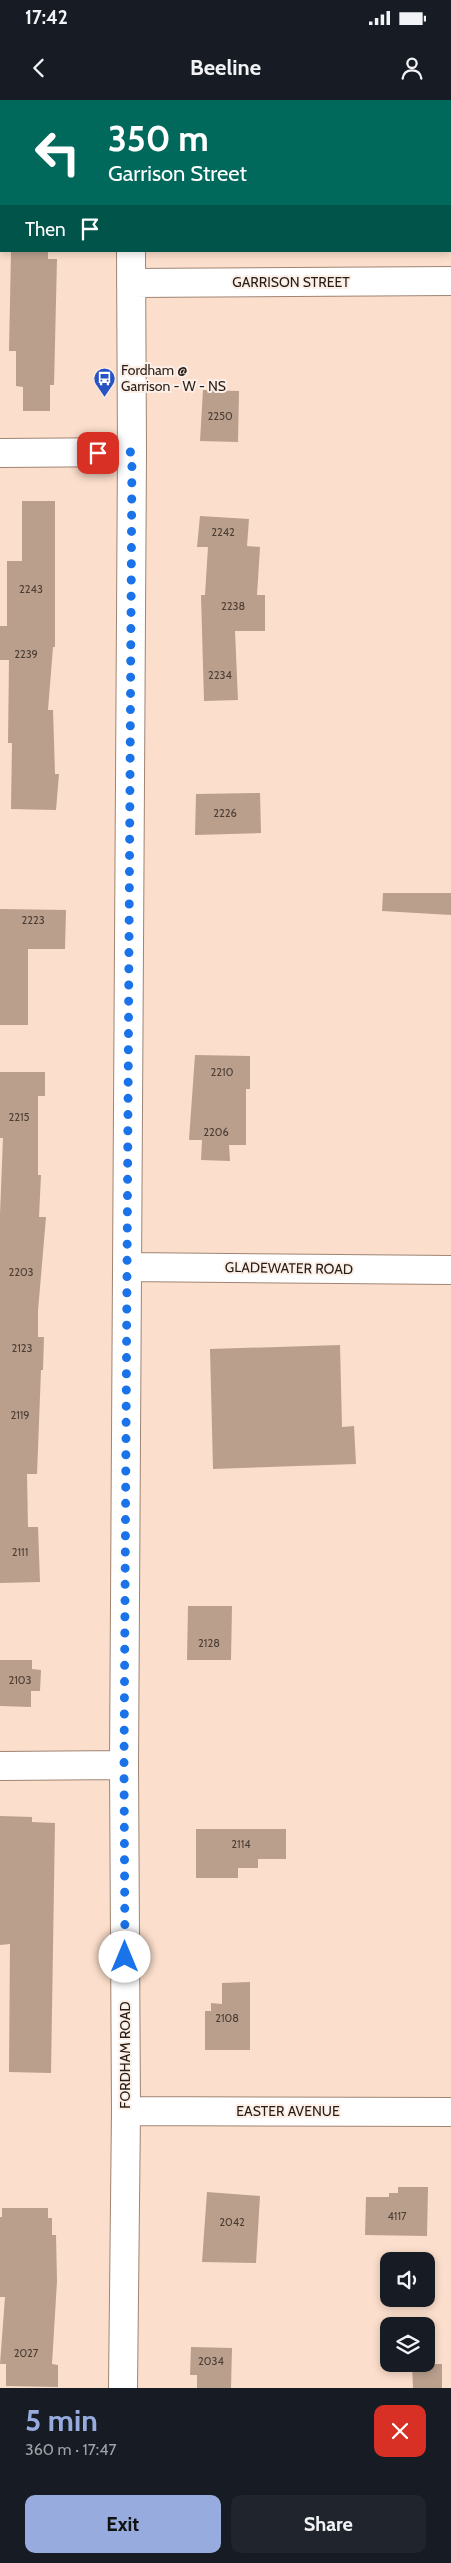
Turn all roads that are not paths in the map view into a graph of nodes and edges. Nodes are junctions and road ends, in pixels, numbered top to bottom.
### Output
1 (131, 252) edge
2 (451, 281) edge
3 (131, 283) junction
4 (132, 452) junction
5 (0, 453) edge
6 (127, 1267) junction
7 (451, 1270) edge
8 (124, 1765) junction
9 (0, 1766) edge
10 (126, 2111) junction
11 (451, 2112) edge
12 (123, 2388) edge

1 - 3 street, FORDHAM ROAD
2 - 3 street, GARRISON STREET
3 - 4 street, FORDHAM ROAD
4 - 5 street
4 - 6 street, FORDHAM ROAD
6 - 7 street, GLADEWATER ROAD
6 - 8 street, FORDHAM ROAD
8 - 9 street
8 - 10 street, FORDHAM ROAD
10 - 11 street, EASTER AVENUE
10 - 12 street, FORDHAM ROAD

